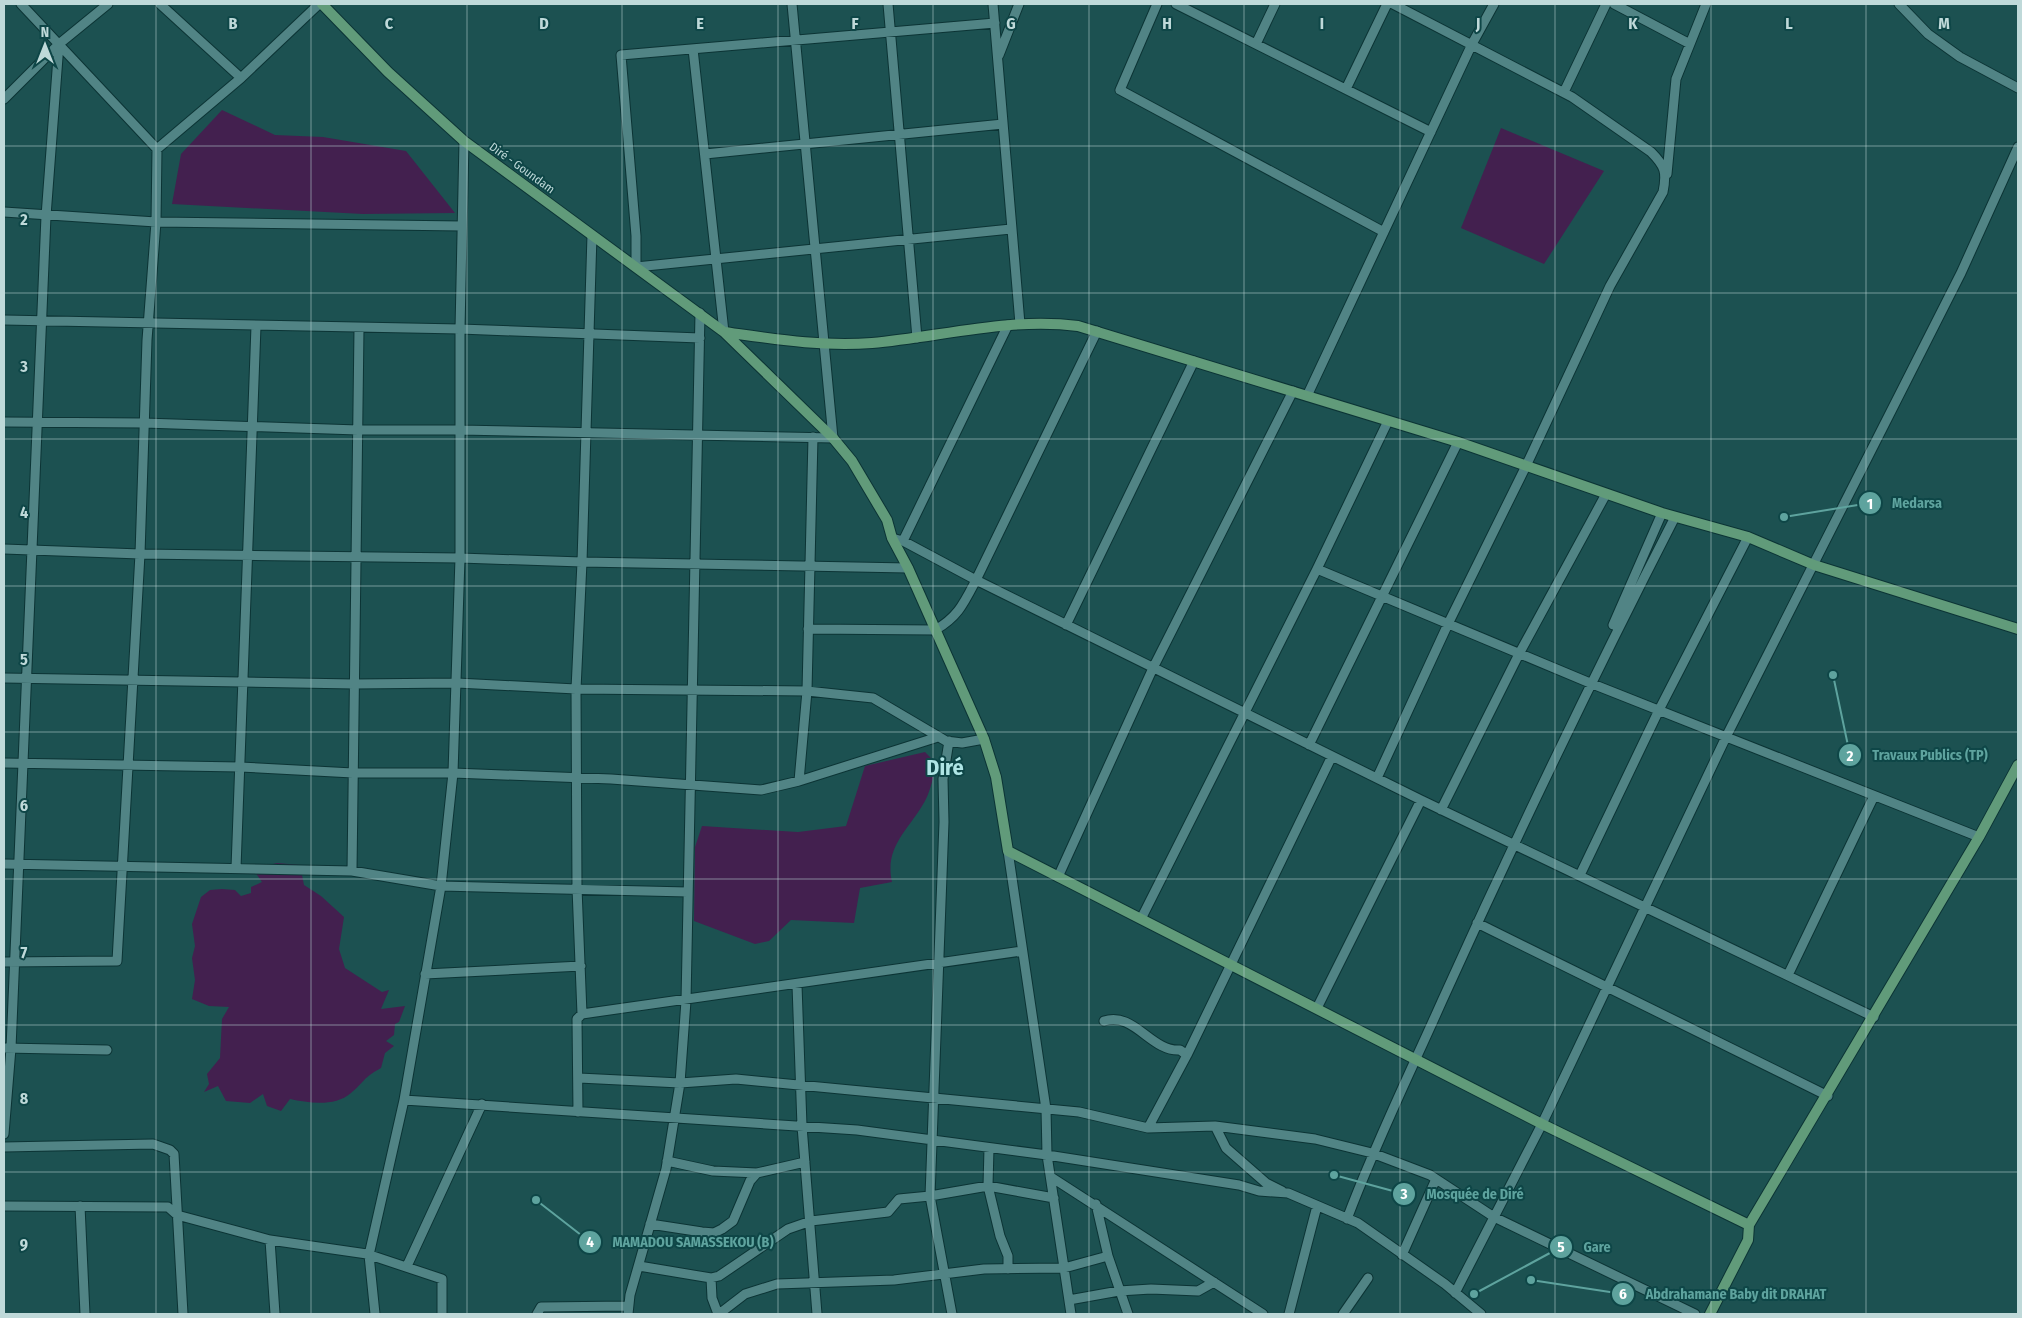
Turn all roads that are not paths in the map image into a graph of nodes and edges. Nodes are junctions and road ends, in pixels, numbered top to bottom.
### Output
1 (21, 4) edge
2 (108, 4) edge
3 (160, 4) edge
4 (320, 4) edge
5 (792, 4) edge
6 (888, 4) edge
7 (993, 4) edge
8 (1019, 4) edge
9 (1157, 4) edge
10 (1176, 4) edge
11 (1275, 4) edge
12 (1387, 4) edge
13 (1393, 4) edge
14 (1494, 4) edge
15 (1606, 4) edge
16 (1614, 4) edge
17 (1706, 4) edge
18 (1899, 4) edge
19 (995, 24) junction
20 (891, 32) junction
21 (795, 40) junction
22 (59, 44) junction
23 (1256, 44) junction
24 (1472, 44) junction
25 (1690, 44) junction
26 (693, 49) junction
27 (998, 58) junction
28 (242, 78) junction
29 (2018, 88) edge
30 (1346, 89) junction
31 (1564, 92) junction
32 (4, 99) edge
33 (1003, 124) junction
34 (1431, 132) junction
35 (900, 134) junction
36 (464, 141) junction
37 (805, 144) junction
38 (2018, 147) edge
39 (157, 149) junction
40 (705, 154) junction
41 (1666, 176) junction
42 (4, 212) edge
43 (46, 216) junction
44 (156, 222) junction
45 (462, 226) junction
46 (1011, 229) junction
47 (1384, 232) junction
48 (592, 235) junction
49 (908, 239) junction
50 (815, 249) junction
51 (716, 259) junction
52 (636, 267) junction
53 (700, 313) junction
54 (4, 320) edge
55 (42, 322) junction
56 (148, 323) junction
57 (1020, 324) junction
58 (1008, 325) junction
59 (256, 326) junction
60 (359, 329) junction
61 (460, 329) junction
62 (1097, 331) junction
63 (724, 332) junction
64 (588, 335) junction
65 (700, 338) junction
66 (917, 338) junction
67 (824, 345) junction
68 (1194, 361) junction
69 (1293, 391) junction
70 (1307, 396) junction
71 (1388, 421) junction
72 (4, 422) edge
73 (144, 423) junction
74 (37, 424) junction
75 (252, 428) junction
76 (358, 430) junction
77 (460, 430) junction
78 (585, 434) junction
79 (698, 436) junction
80 (813, 437) junction
81 (833, 438) junction
82 (1458, 442) junction
83 (1526, 466) junction
84 (1606, 494) junction
85 (1662, 513) junction
86 (1675, 517) junction
87 (1748, 537) junction
88 (892, 538) junction
89 (903, 542) junction
90 (4, 549) edge
91 (32, 550) junction
92 (140, 554) junction
93 (247, 556) junction
94 (356, 558) junction
95 (460, 558) junction
96 (582, 562) junction
97 (695, 564) junction
98 (1814, 565) junction
99 (808, 566) junction
100 (908, 568) junction
101 (1317, 569) junction
102 (976, 580) junction
103 (1382, 596) junction
104 (1066, 624) junction
105 (1448, 624) junction
106 (808, 629) junction
107 (2018, 629) edge
108 (935, 630) junction
109 (1610, 634) dead end
110 (1520, 654) junction
111 (1153, 668) junction
112 (4, 678) edge
113 (26, 679) junction
114 (133, 680) junction
115 (243, 682) junction
116 (457, 683) junction
117 (1590, 683) junction
118 (354, 684) junction
119 (576, 689) junction
120 (692, 689) junction
121 (807, 691) junction
122 (1659, 710) junction
123 (1245, 713) junction
124 (938, 737) junction
125 (1726, 737) junction
126 (984, 739) junction
127 (950, 741) junction
128 (1309, 745) junction
129 (1332, 756) junction
130 (4, 763) edge
131 (23, 764) junction
132 (128, 764) junction
133 (2018, 765) edge
134 (240, 767) junction
135 (353, 773) junction
136 (453, 773) junction
137 (1377, 778) junction
138 (575, 779) junction
139 (799, 781) junction
140 (691, 785) junction
141 (1874, 796) junction
142 (1421, 800) junction
143 (1441, 810) junction
144 (1979, 837) junction
145 (1513, 843) junction
146 (1008, 851) junction
147 (4, 864) edge
148 (18, 865) junction
149 (122, 865) junction
150 (236, 868) junction
151 (352, 872) junction
152 (1580, 875) junction
153 (1058, 878) junction
154 (441, 886) junction
155 (577, 888) junction
156 (688, 892) junction
157 (1645, 906) junction
158 (1141, 919) junction
159 (1477, 923) junction
160 (1022, 951) junction
161 (4, 962) edge
162 (15, 962) junction
163 (1230, 963) junction
164 (937, 964) junction
165 (581, 966) junction
166 (425, 974) junction
167 (1788, 975) junction
168 (797, 985) junction
169 (1607, 986) junction
170 (686, 1001) junction
171 (1317, 1008) junction
172 (582, 1014) junction
173 (1874, 1017) junction
174 (1104, 1021) dead end
175 (7, 1048) edge
176 (107, 1050) dead end
177 (1187, 1055) junction
178 (1416, 1059) junction
179 (579, 1078) junction
180 (680, 1083) junction
181 (800, 1085) junction
182 (1828, 1096) junction
183 (934, 1098) junction
184 (404, 1100) junction
185 (482, 1104) junction
186 (1046, 1109) junction
187 (578, 1112) junction
188 (675, 1117) junction
189 (1542, 1124) junction
190 (802, 1126) junction
191 (1216, 1126) junction
192 (1148, 1128) junction
193 (4, 1134) edge
194 (932, 1140) junction
195 (4, 1147) edge
196 (990, 1148) junction
197 (1372, 1153) junction
198 (1047, 1155) junction
199 (667, 1161) junction
200 (805, 1162) junction
201 (758, 1173) junction
202 (1050, 1177) junction
203 (1436, 1179) junction
204 (988, 1186) junction
205 (1288, 1194) junction
206 (930, 1196) junction
207 (1054, 1198) junction
208 (1096, 1204) junction
209 (4, 1206) edge
210 (80, 1206) junction
211 (1317, 1206) junction
212 (177, 1215) junction
213 (1494, 1217) junction
214 (1347, 1219) junction
215 (811, 1221) junction
216 (650, 1224) junction
217 (1749, 1226) junction
218 (270, 1240) junction
219 (1402, 1254) junction
220 (369, 1255) junction
221 (1108, 1256) junction
222 (407, 1266) junction
223 (638, 1266) junction
224 (1064, 1268) junction
225 (1008, 1269) junction
226 (943, 1274) junction
227 (711, 1278) junction
228 (1368, 1278) dead end
229 (815, 1282) junction
230 (1214, 1282) junction
231 (1118, 1292) junction
232 (1454, 1292) junction
233 (1068, 1300) junction
234 (628, 1310) edge
235 (86, 1314) edge
236 (183, 1314) edge
237 (275, 1314) edge
238 (375, 1314) edge
239 (442, 1314) edge
240 (536, 1314) edge
241 (718, 1314) edge
242 (817, 1314) edge
243 (952, 1314) edge
244 (1070, 1314) edge
245 (1128, 1314) edge
246 (1263, 1314) edge
247 (1289, 1314) edge
248 (1343, 1314) edge
249 (1481, 1314) edge
250 (1695, 1314) edge
251 (1710, 1314) edge

1 - 22 street
2 - 22 street
3 - 28 street
4 - 28 street
4 - 36 main road, Diré - Goundam
5 - 21 street
6 - 20 street
7 - 19 street
8 - 27 street
9 - 47 street
10 - 23 street
11 - 23 street
12 - 30 street
13 - 24 street
14 - 24 street
15 - 31 street
16 - 25 street
17 - 25 street
18 - 29 street
19 - 20 street
19 - 27 street
20 - 21 street
20 - 35 street
21 - 26 street
21 - 37 street
22 - 32 street
22 - 39 street
22 - 43 street
23 - 30 street
24 - 31 street
24 - 34 street
25 - 41 street
26 - 40 street
26 - 52 street
27 - 33 street
28 - 39 street
30 - 34 street
31 - 41 street
33 - 35 street
33 - 46 street
34 - 47 street
35 - 37 street
35 - 49 street
36 - 45 street
36 - 48 main road, Diré - Goundam
37 - 40 street
37 - 50 street
38 - 98 street
39 - 44 street
40 - 51 street
41 - 83 street
42 - 43 street
43 - 44 street
43 - 55 street
44 - 45 street
44 - 56 street
45 - 61 street
46 - 49 street
46 - 57 street
47 - 70 street
48 - 52 main road, Diré - Goundam
48 - 64 street
49 - 50 street
49 - 66 street
50 - 51 street
50 - 67 street
51 - 52 street
51 - 63 street
52 - 53 main road, Diré - Goundam
53 - 63 main road, Diré - Goundam
53 - 65 street
54 - 55 street
55 - 56 street
55 - 74 street
56 - 59 street
56 - 73 street
57 - 58 main road
57 - 62 main road
58 - 66 main road
58 - 89 street
59 - 60 street
59 - 75 street
60 - 61 street
60 - 76 street
61 - 64 street
61 - 77 street
62 - 68 main road
62 - 102 street
63 - 67 main road
63 - 81 main road, Diré - Goundam
64 - 65 street
64 - 78 street
65 - 79 street
66 - 67 main road
67 - 81 street
68 - 69 main road
68 - 104 street
69 - 70 main road
69 - 111 street
70 - 71 main road
71 - 82 main road
71 - 101 street
72 - 74 street
73 - 74 street
73 - 75 street
73 - 92 street
74 - 91 street
75 - 76 street
75 - 93 street
76 - 77 street
76 - 94 street
77 - 78 street
77 - 95 street
78 - 79 street
78 - 96 street
79 - 80 street
79 - 97 street
80 - 81 street
80 - 99 street
81 - 88 main road, Diré - Goundam
82 - 83 main road
82 - 103 street
83 - 84 main road
83 - 105 street
84 - 85 main road
84 - 110 street
85 - 86 main road
85 - 109 street
86 - 87 main road
86 - 117 street
87 - 98 main road
87 - 122 street
88 - 89 street
88 - 100 main road, Diré - Goundam
89 - 102 street
90 - 91 street
91 - 92 street
91 - 113 street
92 - 93 street
92 - 114 street
93 - 94 street
93 - 115 street
94 - 95 street
94 - 118 street
95 - 96 street
95 - 116 street
96 - 97 street
96 - 119 street
97 - 99 street
97 - 120 street
98 - 107 main road
98 - 125 street
99 - 100 street
99 - 106 street
100 - 108 main road, Diré - Goundam
101 - 103 street
101 - 123 street
102 - 104 street
102 - 108 street
103 - 105 street
103 - 128 street
104 - 111 street
105 - 110 street
105 - 137 street
106 - 108 street
106 - 121 street
108 - 126 main road, Diré - Goundam
110 - 117 street
110 - 143 street
111 - 123 street
111 - 153 street
112 - 113 street
113 - 114 street
113 - 131 street
114 - 115 street
114 - 132 street
115 - 118 street
115 - 134 street
116 - 118 street
116 - 119 street
116 - 136 street
117 - 122 street
117 - 145 street
118 - 135 street
119 - 120 street
119 - 138 street
120 - 121 street
120 - 140 street
121 - 124 street
121 - 139 street
122 - 125 street
122 - 152 street
123 - 128 street
123 - 158 street
124 - 127 street
124 - 139 street
125 - 141 street
125 - 157 street
126 - 127 street
126 - 146 main road, Diré - Goundam
127 - 164 street
128 - 129 street
129 - 137 street
129 - 163 street
130 - 131 street
131 - 132 street
131 - 148 street
132 - 134 street
132 - 149 street
133 - 144 main road
134 - 135 street
134 - 150 street
135 - 136 street
135 - 151 street
136 - 138 street
136 - 154 street
137 - 142 street
138 - 140 street
138 - 155 street
139 - 140 street
140 - 156 street
141 - 144 street
141 - 167 street
142 - 143 street
142 - 171 street
143 - 145 street
144 - 173 main road
145 - 152 street
145 - 159 street
146 - 153 main road
146 - 160 street
147 - 148 street
148 - 149 street
148 - 162 street
149 - 150 street
149 - 162 street
150 - 151 street
151 - 154 street
152 - 157 street
153 - 158 main road
154 - 155 street
154 - 166 street
155 - 156 street
155 - 165 street
156 - 170 street
157 - 167 street
157 - 169 street
158 - 163 main road
159 - 169 street
159 - 178 street
160 - 164 street
160 - 186 street
161 - 162 street
162 - 175 street
163 - 171 main road
163 - 177 street
164 - 168 street
164 - 183 street
165 - 166 street
165 - 172 street
166 - 184 street
167 - 173 street
168 - 170 street
168 - 181 street
169 - 182 street
169 - 189 street
170 - 172 street
170 - 180 street
171 - 178 main road
172 - 179 street
173 - 182 main road
174 - 177 street
175 - 176 street
175 - 193 street
177 - 192 street
178 - 189 main road
178 - 197 street
179 - 180 street
179 - 187 street
180 - 181 street
180 - 188 street
181 - 183 street
181 - 190 street
182 - 217 main road
183 - 186 street
183 - 194 street
184 - 185 street
184 - 220 street
185 - 187 street
185 - 222 street
186 - 192 street
186 - 198 street
187 - 188 street
188 - 190 street
188 - 199 street
189 - 213 street
189 - 217 main road
190 - 194 street
190 - 200 street
191 - 192 street
191 - 197 street
191 - 205 street
194 - 196 street
194 - 206 street
195 - 212 street
196 - 198 street
196 - 204 street
197 - 203 street
197 - 214 street
198 - 202 street
198 - 205 street
199 - 201 street
199 - 216 street
200 - 201 street
200 - 215 street
201 - 216 street
202 - 207 street
202 - 208 street
203 - 213 street
203 - 219 street
204 - 206 street
204 - 207 street
204 - 225 street
205 - 211 street
206 - 215 street
206 - 226 street
207 - 224 street
208 - 221 street
208 - 230 street
209 - 210 street
210 - 212 street
210 - 235 street
211 - 214 street
211 - 247 street
212 - 218 street
212 - 236 street
213 - 232 street
213 - 250 street
214 - 219 street
215 - 227 street
215 - 229 street
216 - 223 street
217 - 251 main road
218 - 220 street
218 - 237 street
219 - 232 street
220 - 222 street
220 - 238 street
221 - 224 street
221 - 231 street
222 - 239 street
223 - 227 street
223 - 234 street
224 - 225 street
224 - 233 street
225 - 226 street
226 - 229 street
226 - 243 street
227 - 241 street
228 - 248 street
229 - 241 street
229 - 242 street
230 - 231 street
230 - 246 street
231 - 233 street
231 - 245 street
232 - 249 street
233 - 244 street
234 - 240 street

